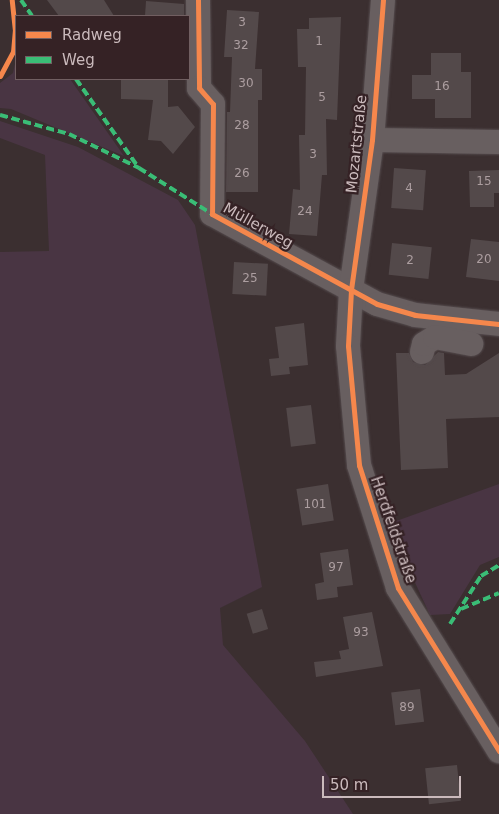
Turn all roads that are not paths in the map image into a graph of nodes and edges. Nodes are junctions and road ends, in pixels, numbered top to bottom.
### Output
1 (198, 0) edge
2 (383, 0) edge
3 (372, 140) junction
4 (499, 142) edge
5 (351, 290) junction
6 (499, 324) edge
7 (471, 343) junction
8 (422, 352) dead end
9 (499, 751) edge

1 - 5 street, Müllerweg
2 - 3 street, Mozartstraße
3 - 4 street
3 - 5 street, Mozartstraße
5 - 7 street, Müllerweg
5 - 9 street, Herdfeldstraße
6 - 7 street, Müllerweg
7 - 8 street

